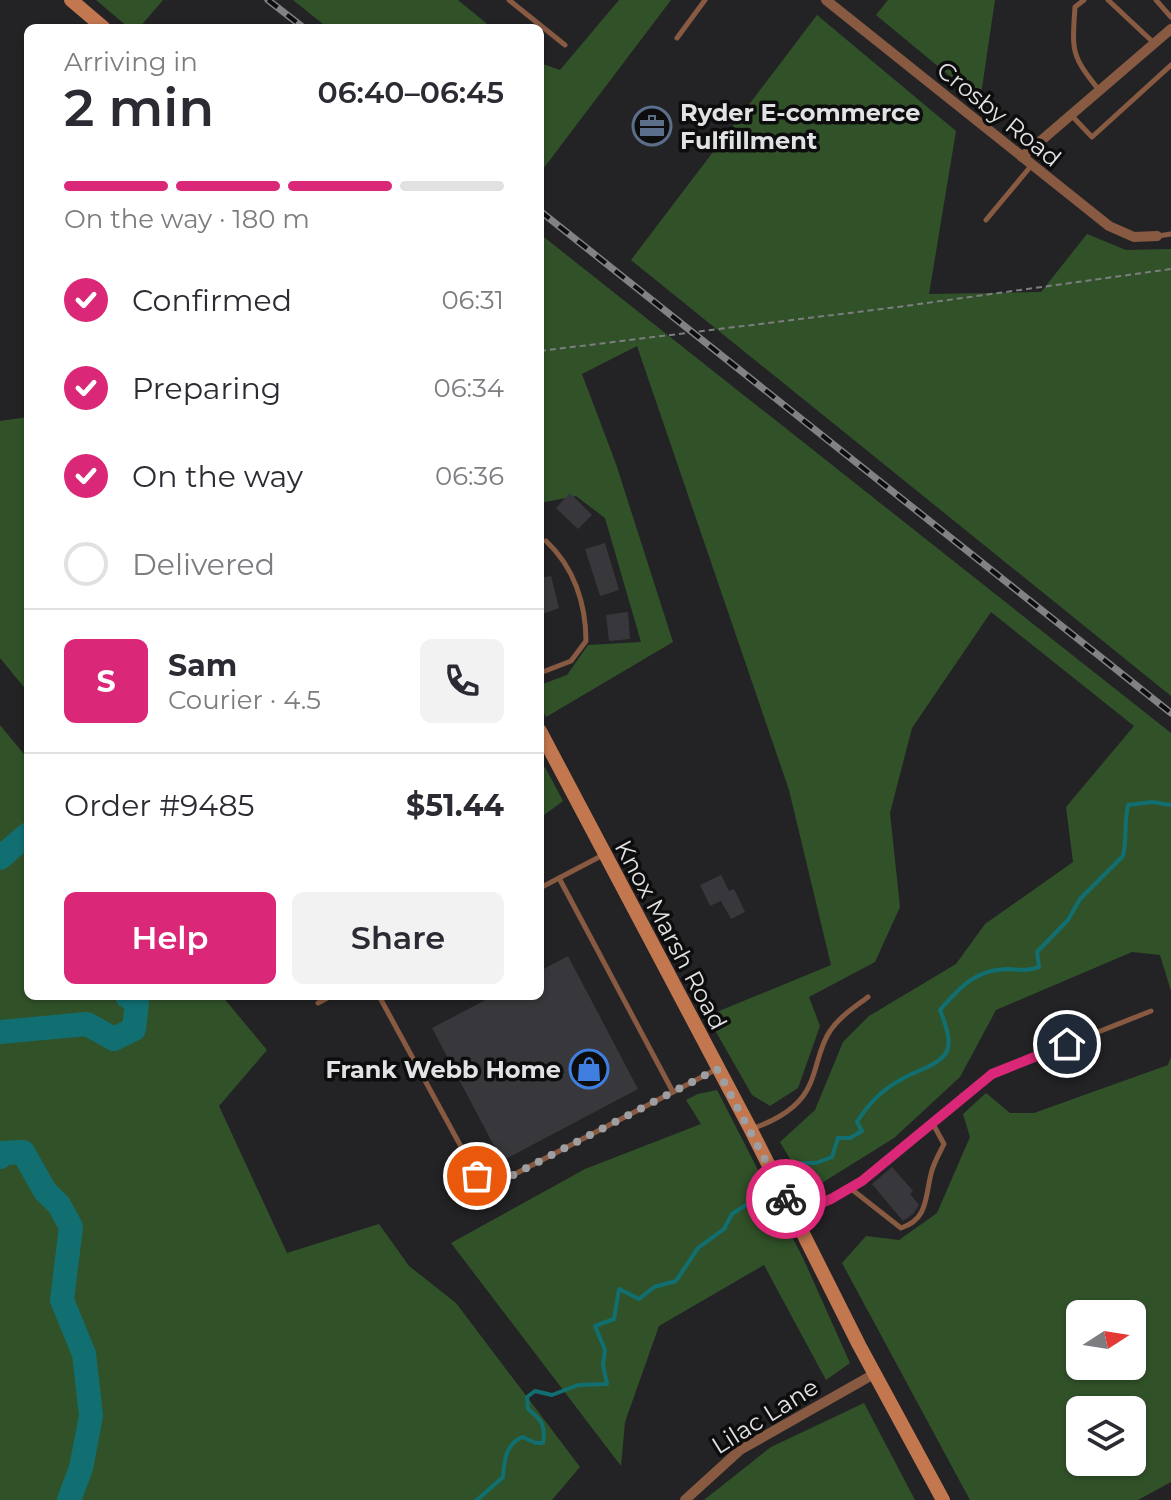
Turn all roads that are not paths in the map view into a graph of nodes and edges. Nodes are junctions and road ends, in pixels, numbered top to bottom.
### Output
1 (71, 0) edge
2 (509, 0) edge
3 (705, 0) edge
4 (826, 0) edge
5 (1084, 0) edge
6 (1108, 0) edge
7 (1156, 0) edge
8 (1171, 17) edge
9 (99, 24) edge
10 (539, 24) edge
11 (544, 28) edge
12 (1171, 29) edge
13 (677, 38) dead end
14 (1155, 44) junction
15 (565, 45) dead end
16 (1171, 65) edge
17 (1101, 92) junction
18 (1072, 116) junction
19 (1022, 157) junction
20 (1032, 165) junction
21 (986, 220) dead end
22 (1171, 234) edge
23 (1157, 236) joint
24 (546, 541) dead end
25 (544, 671) edge
26 (544, 739) edge
27 (604, 854) junction
28 (559, 878) junction
29 (544, 886) edge
30 (868, 997) dead end
31 (324, 1000) edge
32 (381, 1000) edge
33 (318, 1003) dead end
34 (1151, 1011) dead end
35 (717, 1069) junction
36 (673, 1092) junction
37 (933, 1124) junction
38 (751, 1130) junction
39 (850, 1188) junction
40 (793, 1214) junction
41 (874, 1374) junction
42 (685, 1500) edge
43 (943, 1500) edge

1 - 9 main road
2 - 10 lane
3 - 13 lane
4 - 19 street, Crosby Road
5 - 17 lane
6 - 14 lane
7 - 8 lane
11 - 15 lane
12 - 14 street
14 - 17 street
16 - 18 lane
17 - 18 street
18 - 19 street
19 - 20 street, Crosby Road
20 - 21 lane
20 - 23 street, Crosby Road
22 - 23 lane
24 - 25 lane
26 - 27 main road, Knox Marsh Road
27 - 28 lane
27 - 35 main road, Knox Marsh Road
28 - 29 lane
28 - 36 lane
30 - 38 lane
31 - 33 lane
32 - 36 lane
34 - 37 lane
35 - 36 lane
35 - 38 main road, Knox Marsh Road
37 - 39 lane
37 - 39 lane
38 - 40 main road, Knox Marsh Road
39 - 40 lane
40 - 41 main road, Knox Marsh Road
41 - 42 street, Lilac Lane
41 - 43 main road, Knox Marsh Road

